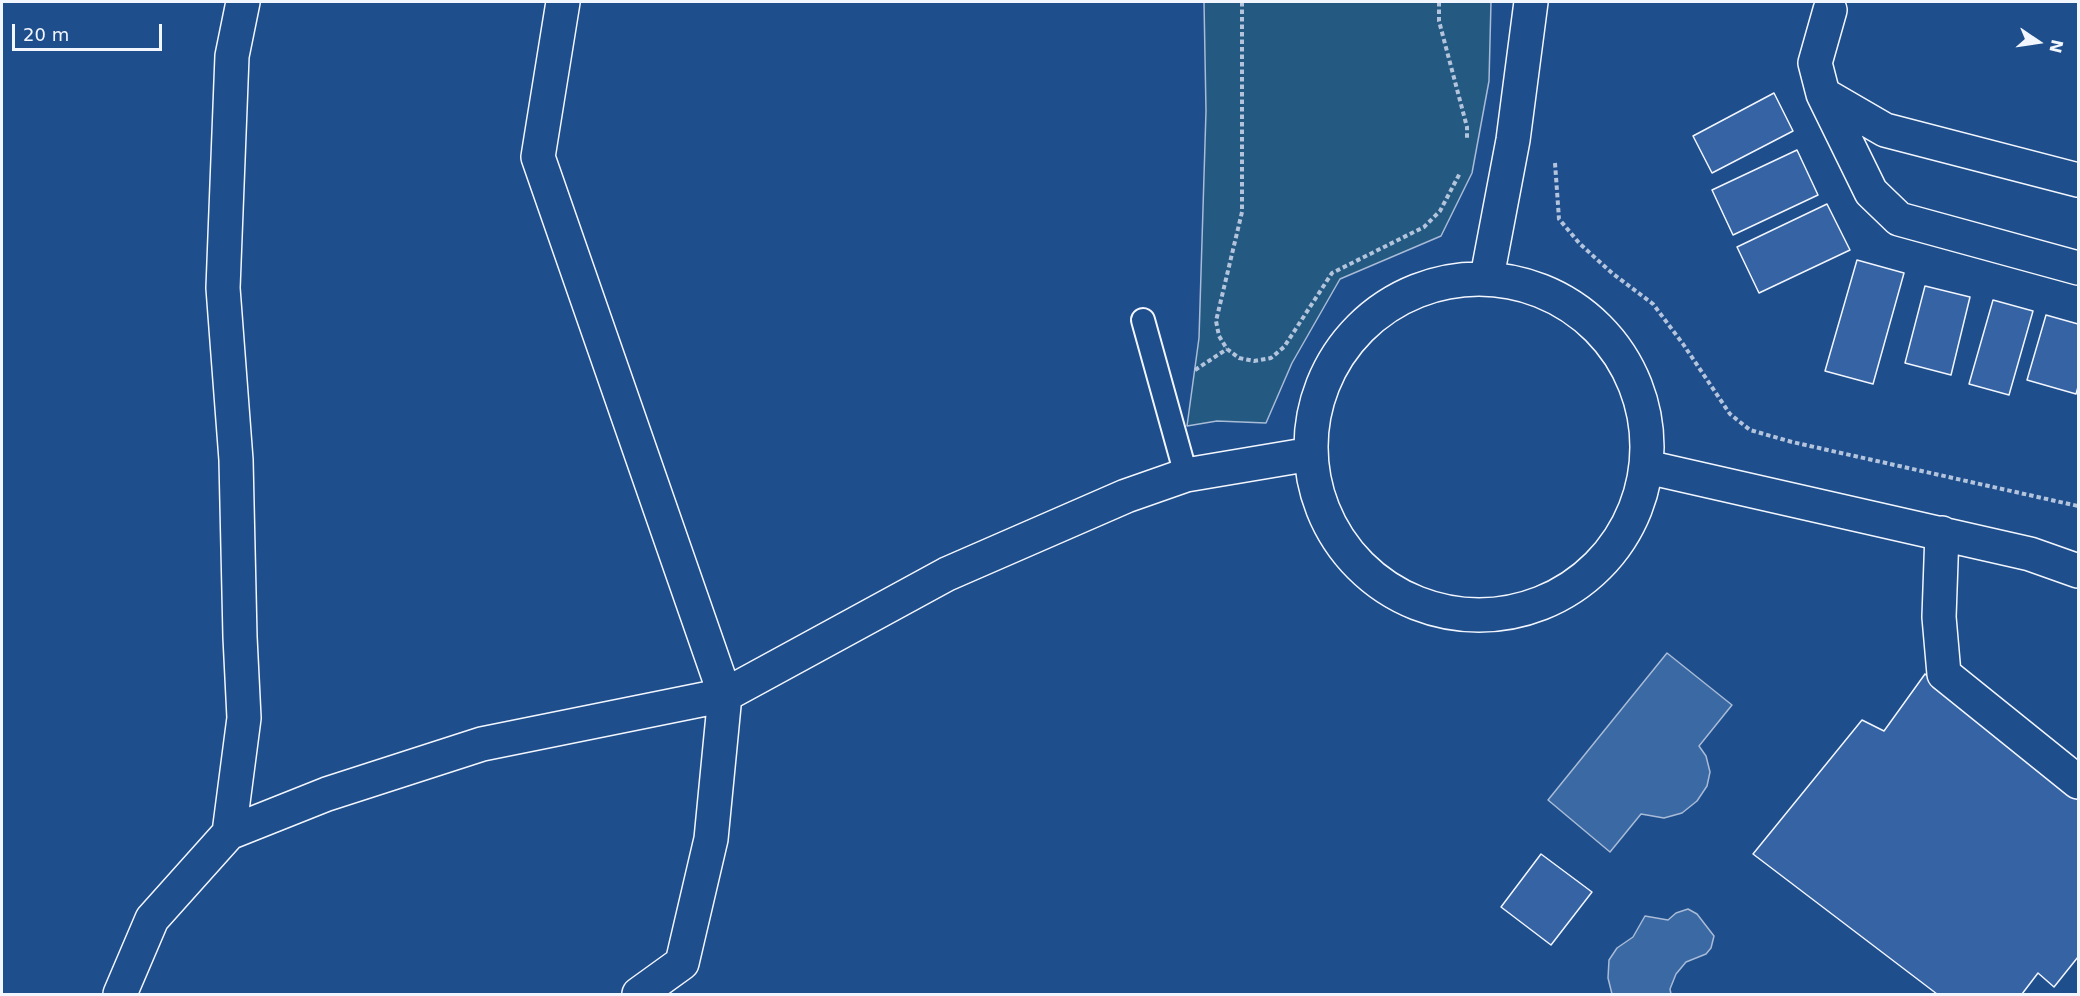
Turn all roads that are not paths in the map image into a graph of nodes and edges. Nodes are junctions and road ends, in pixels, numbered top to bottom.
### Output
1 (243, 2) edge
2 (563, 2) edge
3 (1531, 2) edge
4 (1830, 10) dead end
5 (1823, 94) junction
6 (2079, 180) edge
7 (2079, 268) edge
8 (1487, 278) junction
9 (1143, 321) dead end
10 (1311, 454) junction
11 (1647, 467) junction
12 (1186, 474) junction
13 (1942, 533) junction
14 (2079, 570) edge
15 (725, 695) junction
16 (2079, 782) edge
17 (229, 833) junction
18 (120, 994) edge
19 (639, 994) edge

1 - 17 street
2 - 15 street
3 - 8 street
4 - 5 street
5 - 6 street
5 - 7 street
8 - 10 street
8 - 11 street
9 - 12 lane
10 - 11 street
10 - 12 street
11 - 13 street
12 - 15 street
13 - 14 street
13 - 16 street
15 - 17 street
15 - 19 street
17 - 18 street

